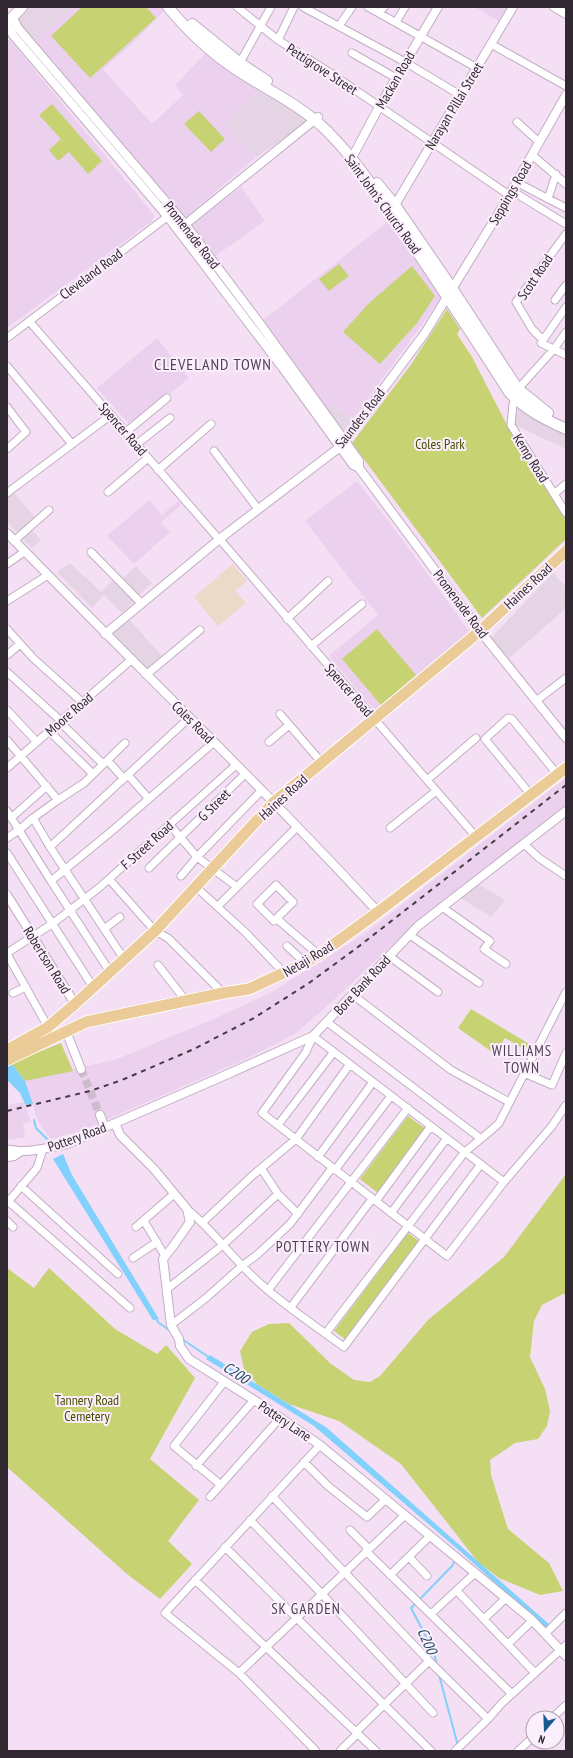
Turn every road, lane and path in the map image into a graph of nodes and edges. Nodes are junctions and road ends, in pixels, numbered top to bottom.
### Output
1 (22, 7) edge
2 (168, 7) edge
3 (175, 7) edge
4 (237, 7) edge
5 (272, 7) edge
6 (294, 7) edge
7 (303, 7) edge
8 (352, 7) edge
9 (368, 7) edge
10 (384, 7) edge
11 (405, 7) edge
12 (438, 7) edge
13 (513, 7) edge
14 (554, 7) edge
15 (379, 13) junction
16 (566, 14) edge
17 (9, 16) edge
18 (396, 22) junction
19 (339, 26) junction
20 (261, 27) junction
21 (420, 36) junction
22 (278, 40) junction
23 (491, 44) junction
24 (352, 53) dead end
25 (405, 62) junction
26 (238, 66) junction
27 (477, 68) junction
28 (396, 78) junction
29 (566, 86) edge
30 (566, 95) edge
31 (460, 96) junction
32 (379, 107) junction
33 (316, 118) junction
34 (517, 122) dead end
35 (539, 142) junction
36 (432, 143) junction
37 (354, 154) junction
38 (532, 155) junction
39 (566, 172) edge
40 (558, 176) junction
41 (516, 182) junction
42 (566, 184) edge
43 (510, 193) junction
44 (548, 199) junction
45 (395, 205) junction
46 (566, 208) edge
47 (171, 214) junction
48 (185, 224) junction
49 (566, 224) edge
50 (178, 230) junction
51 (566, 234) edge
52 (566, 285) edge
53 (450, 293) junction
54 (555, 300) dead end
55 (566, 307) edge
56 (29, 321) junction
57 (258, 321) junction
58 (251, 326) junction
59 (566, 332) edge
60 (7, 338) edge
61 (543, 340) junction
62 (554, 349) junction
63 (566, 355) edge
64 (7, 366) edge
65 (291, 373) junction
66 (517, 394) junction
67 (167, 398) dead end
68 (7, 407) edge
69 (111, 415) junction
70 (170, 418) dead end
71 (566, 422) edge
72 (211, 424) dead end
73 (566, 429) edge
74 (126, 432) junction
75 (72, 444) junction
76 (137, 444) junction
77 (342, 444) junction
78 (7, 449) edge
79 (214, 451) dead end
80 (148, 458) junction
81 (158, 470) junction
82 (566, 484) edge
83 (108, 492) dead end
84 (7, 493) edge
85 (554, 494) junction
86 (258, 509) junction
87 (49, 510) dead end
88 (566, 514) edge
89 (10, 537) edge
90 (219, 540) junction
91 (566, 551) edge
92 (24, 552) junction
93 (91, 552) dead end
94 (7, 564) edge
95 (48, 575) junction
96 (328, 581) dead end
97 (7, 601) edge
98 (142, 604) junction
99 (362, 604) dead end
100 (287, 619) junction
101 (7, 629) edge
102 (200, 630) dead end
103 (480, 631) junction
104 (105, 634) junction
105 (20, 644) junction
106 (311, 646) junction
107 (7, 655) edge
108 (131, 660) junction
109 (7, 672) edge
110 (146, 675) junction
111 (566, 678) edge
112 (536, 701) junction
113 (82, 702) junction
114 (7, 710) edge
115 (280, 714) dead end
116 (189, 718) junction
117 (374, 720) junction
118 (61, 721) junction
119 (289, 725) junction
120 (49, 731) junction
121 (476, 738) dead end
122 (566, 738) edge
123 (7, 740) edge
124 (37, 742) junction
125 (269, 742) dead end
126 (125, 743) dead end
127 (213, 743) junction
128 (21, 756) junction
129 (106, 762) junction
130 (322, 763) junction
131 (236, 765) junction
132 (7, 768) edge
133 (562, 771) edge
134 (93, 774) junction
135 (245, 774) junction
136 (126, 777) junction
137 (427, 780) junction
138 (47, 786) junction
139 (261, 791) junction
140 (436, 791) junction
141 (531, 795) junction
142 (149, 799) junction
143 (58, 800) junction
144 (273, 803) junction
145 (7, 811) edge
146 (566, 811) edge
147 (11, 818) junction
148 (33, 818) junction
149 (170, 825) junction
150 (297, 827) junction
151 (390, 828) dead end
152 (19, 830) junction
153 (7, 838) edge
154 (180, 838) junction
155 (477, 838) junction
156 (524, 844) junction
157 (50, 847) junction
158 (7, 853) edge
159 (197, 857) junction
160 (149, 868) dead end
161 (212, 869) junction
162 (65, 870) junction
163 (181, 876) dead end
164 (566, 876) edge
165 (109, 879) junction
166 (51, 881) junction
167 (237, 886) junction
168 (196, 887) junction
169 (7, 895) edge
170 (84, 899) junction
171 (218, 906) junction
172 (442, 907) junction
173 (69, 910) junction
174 (378, 912) junction
175 (120, 917) dead end
176 (277, 919) junction
177 (52, 924) junction
178 (104, 929) junction
179 (155, 931) junction
180 (410, 935) junction
181 (32, 936) junction
182 (287, 946) dead end
183 (7, 954) edge
184 (319, 956) junction
185 (389, 956) junction
186 (124, 959) junction
187 (305, 963) junction
188 (506, 964) dead end
189 (158, 965) dead end
190 (110, 972) junction
191 (285, 974) junction
192 (479, 982) dead end
193 (26, 987) junction
194 (93, 987) junction
195 (438, 992) dead end
196 (566, 992) edge
197 (13, 993) dead end
198 (223, 993) junction
199 (353, 995) junction
200 (186, 1001) junction
201 (75, 1004) junction
202 (86, 1022) junction
203 (327, 1022) junction
204 (48, 1027) junction
205 (66, 1031) junction
206 (313, 1036) junction
207 (7, 1050) edge
208 (334, 1053) junction
209 (566, 1053) edge
210 (7, 1060) edge
211 (350, 1064) junction
212 (81, 1069) tunnel mouth
213 (524, 1073) junction
214 (373, 1082) junction
215 (391, 1096) junction
216 (509, 1102) junction
217 (566, 1104) edge
218 (408, 1108) junction
219 (100, 1115) tunnel mouth
220 (133, 1116) joint
221 (115, 1123) junction
222 (278, 1125) junction
223 (431, 1126) junction
224 (105, 1128) junction
225 (447, 1138) junction
226 (480, 1138) junction
227 (296, 1139) junction
228 (48, 1148) junction
229 (7, 1150) edge
230 (20, 1152) junction
231 (464, 1153) junction
232 (7, 1157) edge
233 (318, 1157) junction
234 (480, 1164) junction
235 (261, 1168) junction
236 (334, 1169) junction
237 (351, 1182) junction
238 (504, 1182) junction
239 (21, 1186) junction
240 (174, 1194) junction
241 (278, 1194) junction
242 (374, 1200) junction
243 (8, 1202) edge
244 (187, 1210) junction
245 (391, 1213) junction
246 (298, 1214) junction
247 (7, 1221) edge
248 (144, 1221) junction
249 (203, 1222) junction
250 (408, 1226) junction
251 (13, 1227) dead end
252 (136, 1227) dead end
253 (424, 1238) junction
254 (157, 1242) junction
255 (223, 1245) junction
256 (165, 1256) junction
257 (133, 1258) dead end
258 (242, 1266) junction
259 (118, 1274) dead end
260 (167, 1289) junction
261 (268, 1290) junction
262 (130, 1308) dead end
263 (291, 1308) junction
264 (171, 1325) junction
265 (326, 1333) junction
266 (224, 1382) junction
267 (254, 1400) junction
268 (280, 1418) junction
269 (320, 1445) junction
270 (304, 1462) junction
271 (196, 1466) junction
272 (221, 1485) junction
273 (272, 1496) junction
274 (210, 1497) dead end
275 (386, 1499) junction
276 (405, 1515) junction
277 (250, 1520) junction
278 (350, 1530) dead end
279 (430, 1536) junction
280 (225, 1547) junction
281 (368, 1550) junction
282 (409, 1558) junction
283 (344, 1573) junction
284 (475, 1573) junction
285 (390, 1575) junction
286 (427, 1576) dead end
287 (195, 1580) junction
288 (457, 1591) junction
289 (322, 1594) junction
290 (506, 1598) junction
291 (566, 1613) edge
292 (431, 1614) junction
293 (298, 1618) junction
294 (484, 1619) junction
295 (532, 1621) junction
296 (545, 1634) junction
297 (508, 1644) junction
298 (267, 1647) junction
299 (564, 1650) edge
300 (429, 1661) junction
301 (239, 1673) junction
302 (535, 1673) junction
303 (406, 1684) junction
304 (512, 1694) junction
305 (383, 1705) junction
306 (433, 1713) dead end
307 (488, 1719) junction
308 (357, 1733) junction
309 (457, 1749) edge
310 (316, 1751) edge
311 (340, 1751) edge
312 (376, 1751) edge
313 (431, 1751) edge

1 - 17 main road
2 - 26 main road, Saint John's Church Road
3 - 26 main road, Saint John's Church Road
4 - 20 street, Pettigrove Street
5 - 20 street
6 - 22 street
7 - 19 street
8 - 19 street
9 - 15 street
10 - 15 street
11 - 18 street
12 - 21 street, Mackan Road
13 - 23 street, Narayan Pillai Street
14 - 16 street
15 - 18 street
17 - 47 street, Promenade Road
18 - 21 street
19 - 25 street
20 - 22 street, Pettigrove Street
20 - 26 street
21 - 25 street, Mackan Road
21 - 27 street
22 - 32 street, Pettigrove Street
23 - 27 street, Narayan Pillai Street
23 - 29 street
24 - 28 street
25 - 28 street, Mackan Road
25 - 31 street
26 - 33 main road, Saint John's Church Road
27 - 31 street, Narayan Pillai Street
28 - 32 street, Mackan Road
30 - 35 street, Seppings Road
31 - 36 street, Narayan Pillai Street
32 - 36 street, Pettigrove Street
32 - 37 street, Mackan Road
33 - 37 main road, Saint John's Church Road
33 - 48 street
33 - 53 main road, Saint John's Church Road
34 - 35 street
35 - 38 street, Seppings Road
36 - 43 street, Pettigrove Street
36 - 45 street, Narayan Pillai Street
37 - 45 main road, Saint John's Church Road
38 - 40 street
38 - 41 street, Seppings Road
39 - 40 street
40 - 42 street
40 - 44 street
41 - 43 street, Seppings Road
41 - 44 street
43 - 49 street, Pettigrove Street
43 - 53 street, Seppings Road
44 - 46 street
45 - 53 main road, Saint John's Church Road
47 - 48 street, Promenade Road
47 - 50 street, Promenade Road
47 - 56 street, Cleveland Road
48 - 50 street
48 - 57 street, Promenade Road
50 - 58 street, Promenade Road
51 - 61 street, Scott Road
52 - 54 street
53 - 66 main road, Saint John's Church Road
53 - 77 street, Saunders Road
55 - 61 street
56 - 60 street, Cleveland Road
56 - 69 street, Spencer Road
57 - 58 street
57 - 65 street, Promenade Road
58 - 65 street, Promenade Road
59 - 62 street
61 - 62 street
62 - 63 street
62 - 66 street
64 - 75 street
65 - 77 street, Promenade Road
66 - 71 main road, Saint John's Church Road
66 - 73 main road, Saint John's Church Road
66 - 85 street, Kemp Road
67 - 74 street
68 - 78 street
69 - 74 street, Spencer Road
69 - 75 street
70 - 76 street
72 - 81 street
74 - 76 street, Spencer Road
75 - 84 street
76 - 80 street, Spencer Road
77 - 86 street, Saunders Road
77 - 103 street, Promenade Road
79 - 86 street
80 - 81 street, Spencer Road
80 - 83 street
81 - 90 street, Spencer Road
82 - 85 street
85 - 88 street, Kemp Road
86 - 90 street, Saunders Road
87 - 89 street
89 - 92 street, Coles Road
90 - 98 street, Saunders Road
90 - 100 street, Spencer Road
91 - 103 main road, Haines Road
92 - 94 street
92 - 95 street, Coles Road
93 - 98 street
95 - 97 street
95 - 104 street, Coles Road
96 - 100 street
98 - 104 street, Saunders Road
99 - 106 street
100 - 106 street, Spencer Road
101 - 105 street
102 - 110 street
103 - 112 street, Promenade Road
103 - 117 main road, Haines Road
104 - 108 street, Coles Road
105 - 107 street
105 - 113 street
106 - 117 street, Spencer Road
108 - 110 street, Coles Road
108 - 113 street, Moore Road
109 - 118 street
110 - 116 street, Coles Road
111 - 112 street
112 - 122 street, Promenade Road
113 - 118 street, Moore Road
114 - 124 street
115 - 119 street
116 - 127 street, Coles Road
116 - 136 street
117 - 130 main road, Haines Road
117 - 137 street, Spencer Road
118 - 120 street, Moore Road
118 - 129 street
119 - 125 street
119 - 130 street
120 - 124 street, Moore Road
120 - 134 street
121 - 137 street
123 - 128 street
124 - 128 street, Moore Road
126 - 129 street
127 - 131 street, Coles Road
127 - 142 street
128 - 132 street, Moore Road
128 - 138 street
129 - 134 street
129 - 136 street
130 - 144 main road, Haines Road
131 - 135 street, Coles Road
131 - 149 street, F Street Road
133 - 141 main road, Netaji Road
133 - 141 street
134 - 143 street
135 - 139 street, Coles Road
135 - 154 street, G Street
136 - 142 street
136 - 157 street
137 - 140 street, Spencer Road
138 - 143 street
138 - 147 street
139 - 144 street, Coles Road
139 - 159 street
140 - 151 street
140 - 155 street, Spencer Road
141 - 155 main road, Netaji Road
142 - 162 street
143 - 148 street
144 - 150 street, Coles Road
144 - 161 main road, Haines Road
145 - 147 street
146 - 156 street, Bore Bank Road
147 - 152 street
148 - 152 street
148 - 157 street
149 - 154 street
149 - 165 street, F Street Road
150 - 167 street
150 - 174 street, Coles Road
152 - 153 street
152 - 166 street
154 - 159 street
154 - 160 street, G Street
155 - 174 main road, Netaji Road
156 - 164 street
156 - 172 street, Bore Bank Road
157 - 162 street
158 - 177 street
159 - 161 street
159 - 163 street
161 - 167 street
161 - 168 main road, Haines Road
162 - 166 street
162 - 170 street
165 - 170 street
165 - 179 street, F Street Road
166 - 173 street
167 - 171 street
168 - 171 street
168 - 179 main road, Haines Road
169 - 181 street, Robertson Road
170 - 173 street
170 - 178 street
171 - 191 street
172 - 180 street, Bore Bank Road
172 - 188 street
173 - 177 street
173 - 190 street
174 - 184 main road, Netaji Road
175 - 178 street
176 - 176 street
176 - 184 street
177 - 181 street
177 - 194 street
178 - 186 street
179 - 186 main road, Haines Road
179 - 198 street, F Street Road
180 - 185 street, Bore Bank Road
180 - 192 street
181 - 183 street
181 - 201 street, Robertson Road
182 - 187 street
183 - 193 street
184 - 187 main road, Netaji Road
185 - 195 street
185 - 199 street, Bore Bank Road
186 - 190 main road, Haines Road
187 - 191 main road, Netaji Road
189 - 200 street
190 - 194 main road, Haines Road
191 - 198 main road, Netaji Road
193 - 197 street
193 - 204 street
194 - 201 main road, Haines Road
196 - 213 street
198 - 200 main road, Netaji Road
199 - 203 street, Bore Bank Road
199 - 216 street
200 - 202 main road, Netaji Road
201 - 202 main road
201 - 204 main road, Haines Road
202 - 205 main road, Netaji Road
203 - 206 street, Bore Bank Road
203 - 226 street
204 - 207 main road, Haines Road
205 - 210 main road, Netaji Road
205 - 212 street
206 - 208 street
206 - 220 street, Bore Bank Road
206 - 222 street
208 - 211 street
208 - 222 street
209 - 213 street
211 - 214 street
211 - 227 street
213 - 216 street
214 - 215 street
214 - 233 street
215 - 218 street
215 - 236 street
216 - 226 street
217 - 238 street
218 - 223 street
218 - 237 street
219 - 224 street
220 - 221 street, Pottery Road
221 - 224 street, Pottery Road
221 - 240 street
222 - 227 street
223 - 225 street
223 - 242 street
224 - 228 street, Pottery Road
225 - 231 street
225 - 245 street
226 - 231 street
227 - 233 street
227 - 235 street
228 - 230 street, Pottery Road
228 - 239 street
229 - 230 street, Pottery Road
230 - 232 street, Pottery Road
231 - 234 street
231 - 250 street
233 - 236 street
234 - 238 street
234 - 253 street
235 - 241 street
235 - 249 street
236 - 237 street
236 - 246 street
237 - 242 street
237 - 261 street
238 - 253 street
239 - 243 street
239 - 259 street
240 - 244 street
240 - 248 street
241 - 246 street
241 - 255 street
242 - 245 street
242 - 263 street
243 - 262 street
244 - 249 street
244 - 256 street
245 - 250 street
246 - 258 street
247 - 251 street
248 - 252 street
248 - 254 street
249 - 255 street
250 - 253 street
250 - 265 street
253 - 265 street
254 - 256 street
254 - 257 street
255 - 258 street
255 - 260 street
256 - 260 street, Pottery Lane
258 - 261 street
258 - 264 street
260 - 264 street, Pottery Lane
261 - 263 street
263 - 265 street
264 - 266 street, Pottery Lane
266 - 267 street, Pottery Lane
266 - 271 street
267 - 268 street, Pottery Lane
267 - 271 street
268 - 269 street, Pottery Lane
268 - 272 street
269 - 270 street
269 - 275 street, Pottery Lane
270 - 273 street
270 - 275 street
271 - 272 street
272 - 274 street
273 - 277 street
273 - 283 street
275 - 276 street, Pottery Lane
276 - 279 street, Pottery Lane
276 - 281 street
277 - 280 street
277 - 289 street
278 - 281 street
279 - 282 street
279 - 284 street, Pottery Lane
280 - 287 street
280 - 293 street
281 - 283 street
281 - 285 street
282 - 285 street
282 - 286 street
283 - 289 street
283 - 300 street
284 - 288 street
284 - 290 street, Pottery Lane
285 - 292 street
287 - 298 street
287 - 301 street
288 - 292 street
288 - 294 street
289 - 293 street
289 - 303 street
290 - 294 street
290 - 295 street, Pottery Lane
291 - 296 street
292 - 304 street
293 - 298 street
293 - 305 street
294 - 297 street
295 - 296 street, Pottery Lane
295 - 297 street
296 - 299 street, Pottery Lane
297 - 302 street
298 - 301 street
298 - 308 street
299 - 302 street
300 - 303 street
300 - 307 street
301 - 310 street
302 - 304 street
303 - 305 street
303 - 306 street
304 - 307 street
305 - 308 street
305 - 313 street
307 - 309 street
308 - 311 street
308 - 312 street

